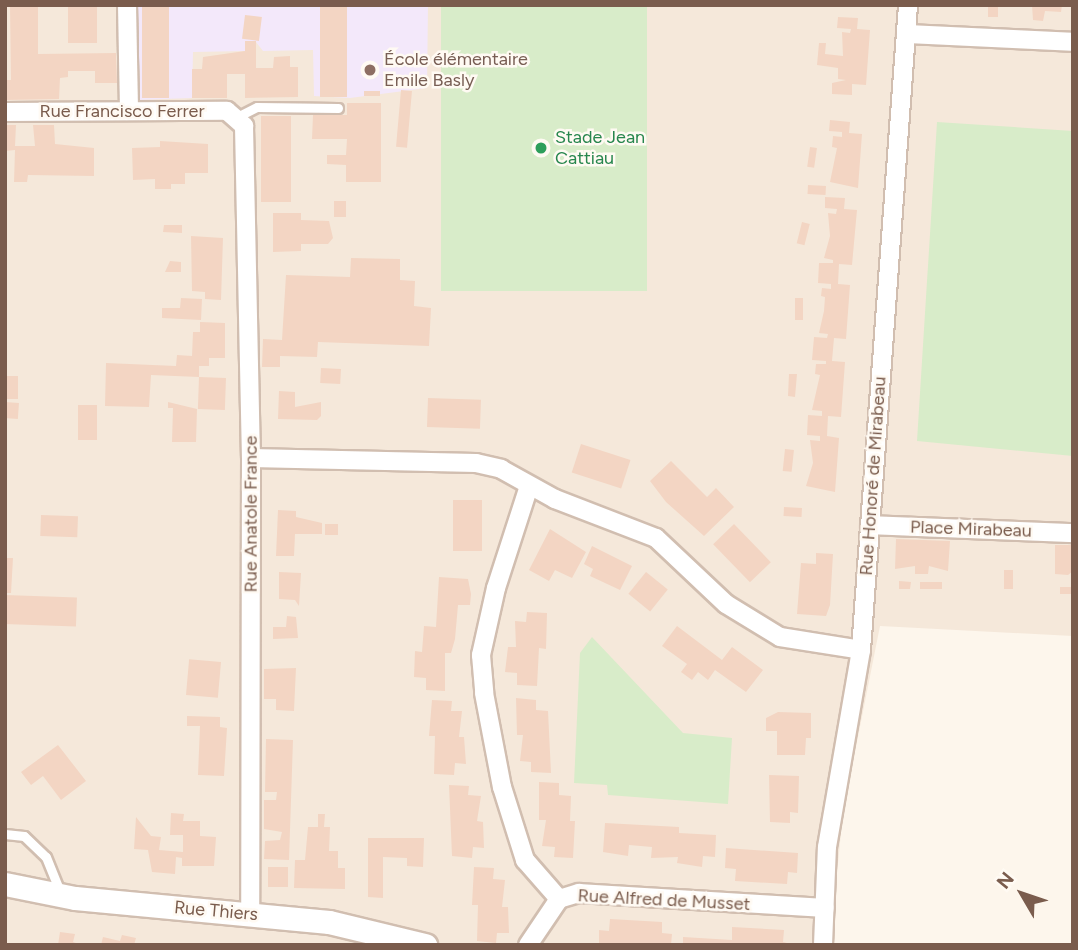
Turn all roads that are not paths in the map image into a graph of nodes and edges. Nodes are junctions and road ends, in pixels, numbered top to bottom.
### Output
1 (127, 5) edge
2 (908, 5) edge
3 (906, 34) junction
4 (1073, 42) edge
5 (338, 108) dead end
6 (129, 111) junction
7 (5, 112) edge
8 (237, 117) junction
9 (251, 458) junction
10 (529, 486) junction
11 (870, 525) junction
12 (1073, 533) edge
13 (861, 650) junction
14 (5, 834) edge
15 (5, 884) edge
16 (62, 895) junction
17 (559, 899) junction
18 (825, 908) junction
19 (250, 913) junction
20 (425, 945) edge
21 (528, 945) edge
22 (823, 945) edge

1 - 6 street
2 - 3 street, Rue Honoré de Mirabeau
3 - 4 street
3 - 11 street, Rue Honoré de Mirabeau
5 - 8 lane
6 - 7 street, Rue Francisco Ferrer
6 - 8 street, Rue Francisco Ferrer
8 - 9 street, Rue Anatole France
9 - 10 street
9 - 19 street, Rue Anatole France
10 - 13 street
10 - 17 street
11 - 12 street, Place Mirabeau
11 - 13 street, Rue Honoré de Mirabeau
13 - 18 street, Rue Honoré de Mirabeau
14 - 16 lane
15 - 16 street, Rue Thiers
16 - 19 street, Rue Thiers
17 - 18 street, Rue Alfred de Musset
17 - 21 street, Rue Alfred de Musset
18 - 22 street, Rue Honoré de Mirabeau
19 - 20 street, Rue Thiers

